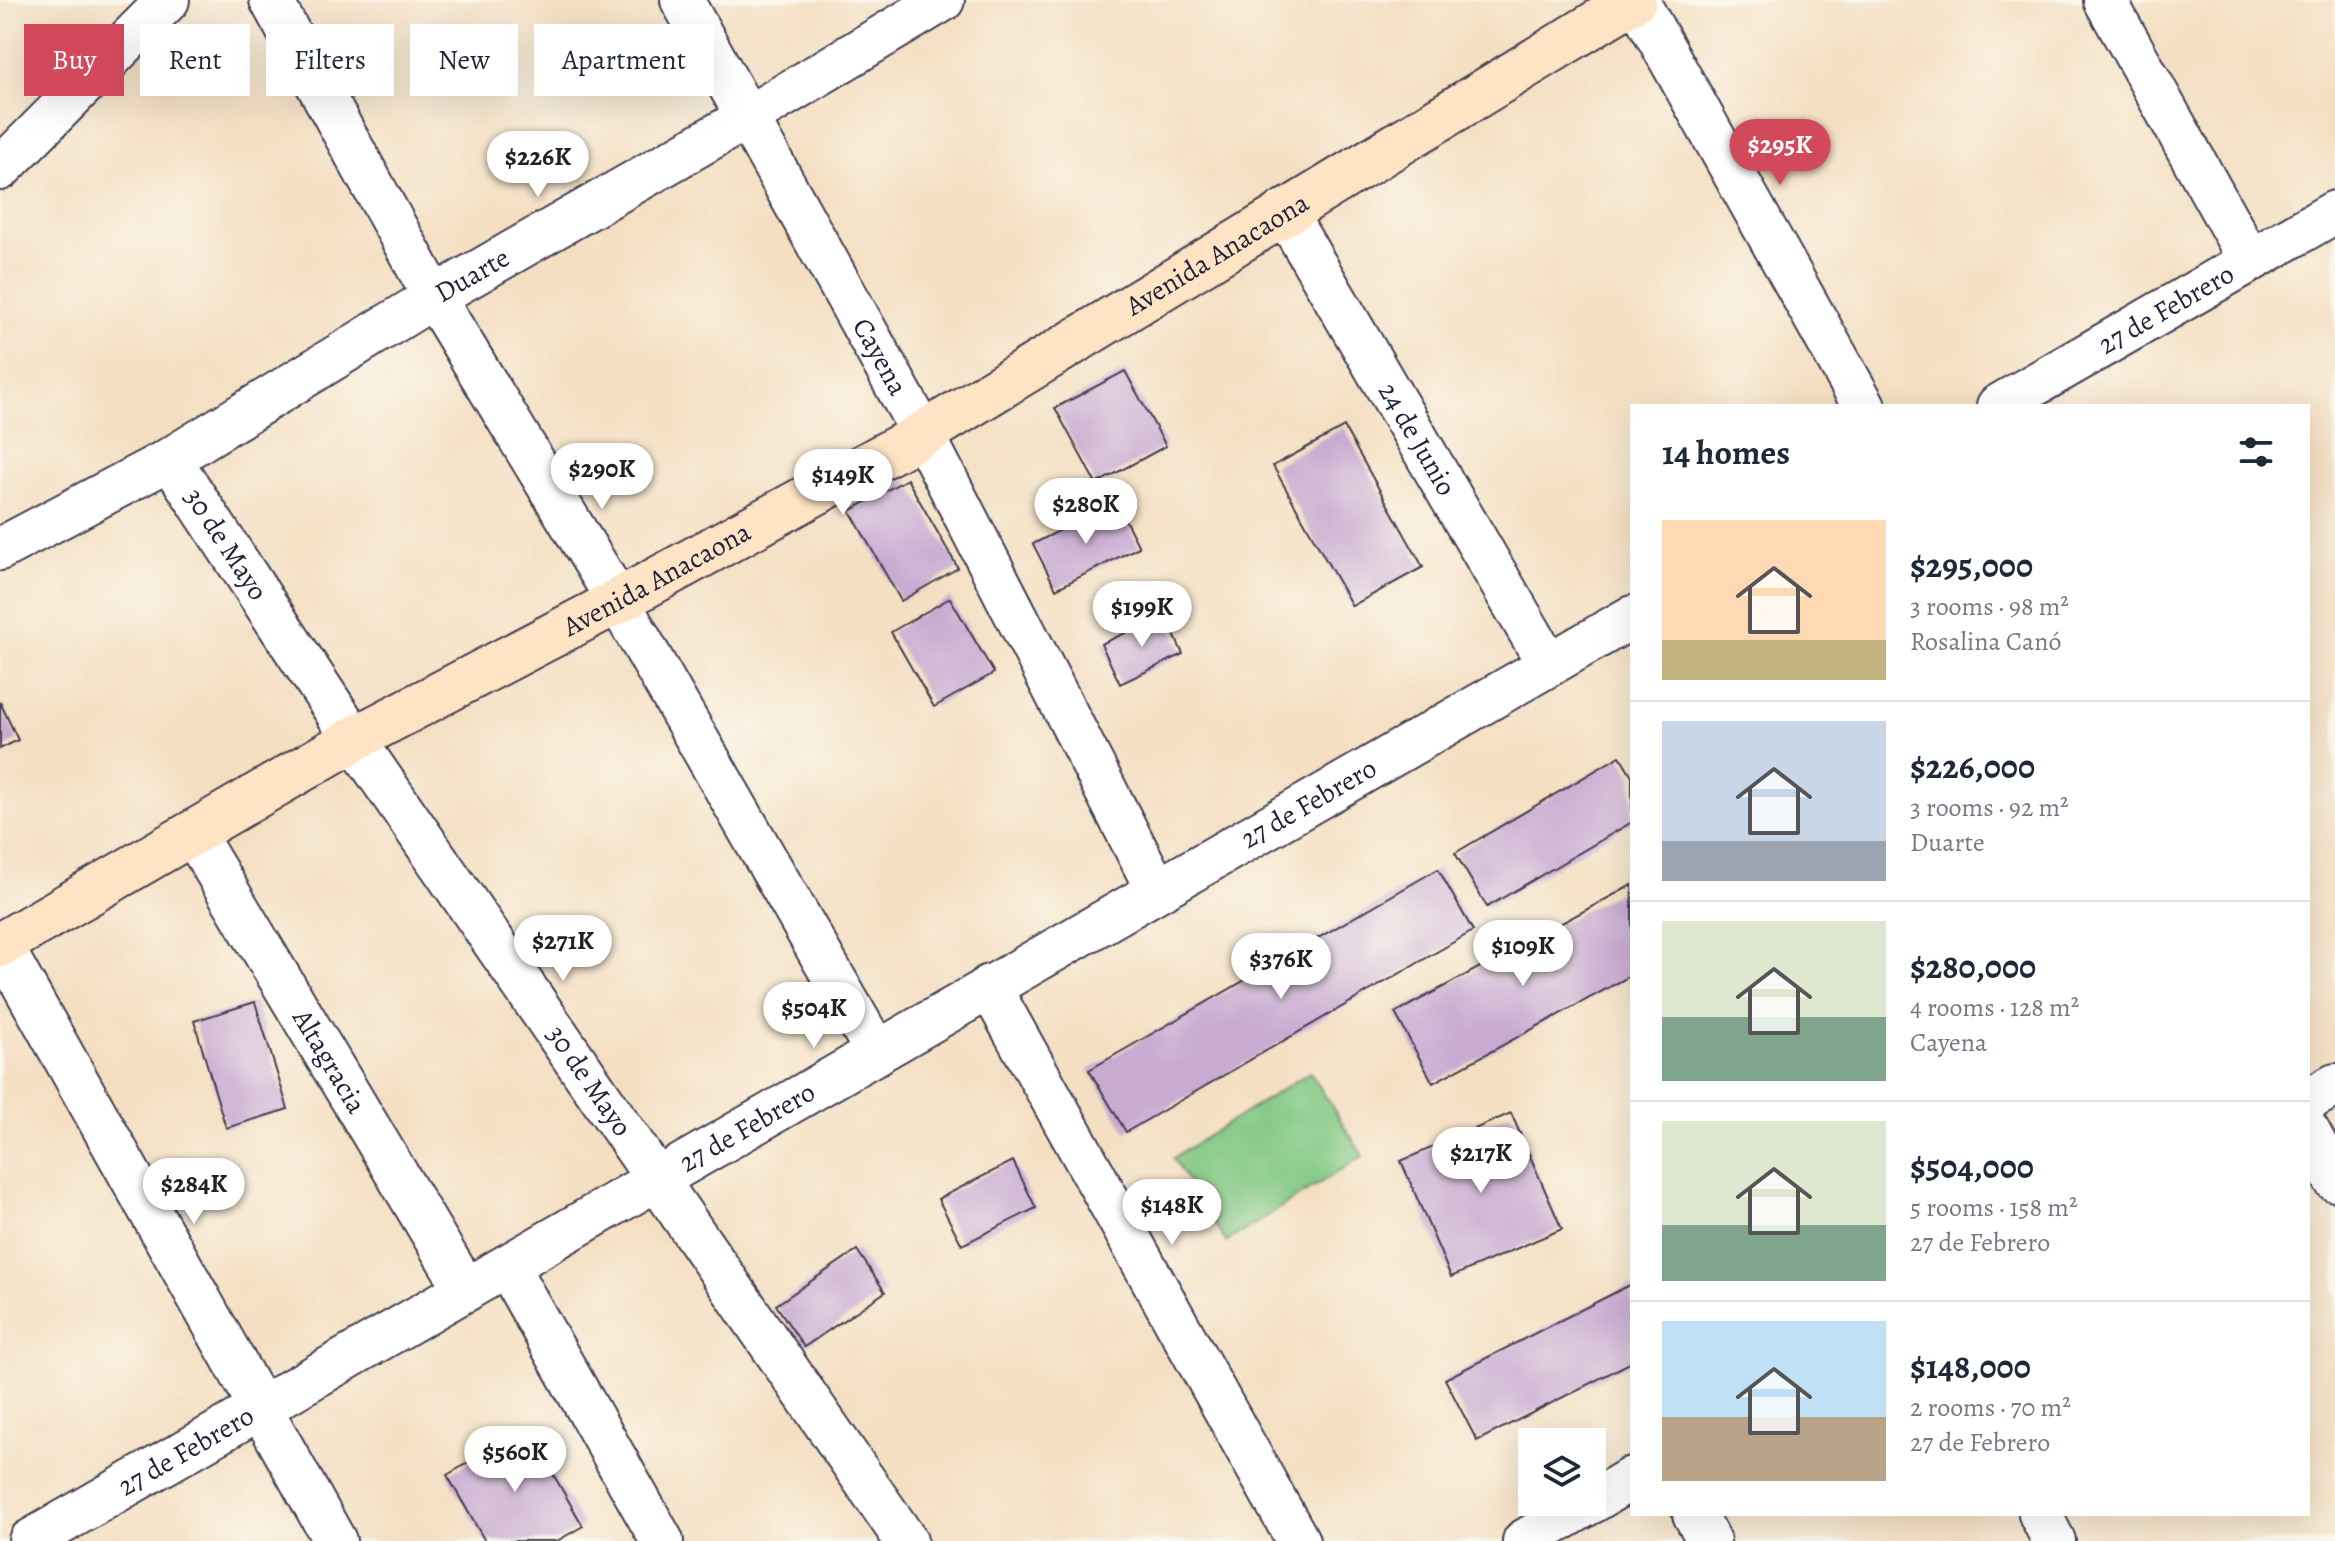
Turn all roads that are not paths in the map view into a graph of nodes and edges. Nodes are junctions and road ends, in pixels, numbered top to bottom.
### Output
1 (168, 0) edge
2 (271, 0) edge
3 (682, 0) edge
4 (943, 0) edge
5 (1636, 0) edge
6 (2105, 0) edge
7 (748, 117) junction
8 (0, 169) edge
9 (1284, 211) junction
10 (2335, 212) edge
11 (2250, 261) junction
12 (434, 297) junction
13 (1863, 404) edge
14 (2001, 404) edge
15 (923, 434) junction
16 (170, 459) junction
17 (0, 549) edge
18 (618, 601) junction
19 (1630, 618) edge
20 (1549, 665) junction
21 (354, 739) junction
22 (193, 833) junction
23 (1157, 890) junction
24 (0, 944) edge
25 (989, 986) junction
26 (877, 1053) junction
27 (2335, 1085) edge
28 (2310, 1099) edge
29 (2310, 1135) edge
30 (657, 1176) junction
31 (2335, 1180) edge
32 (507, 1266) junction
33 (466, 1290) junction
34 (258, 1409) junction
35 (1630, 1479) edge
36 (1606, 1494) edge
37 (1568, 1516) edge
38 (1695, 1516) edge
39 (2041, 1516) edge
40 (0, 1533) edge
41 (5, 1541) edge
42 (30, 1541) edge
43 (335, 1541) edge
44 (662, 1541) edge
45 (906, 1541) edge
46 (1298, 1541) edge
47 (1524, 1541) edge
48 (1709, 1541) edge
49 (2054, 1541) edge

1 - 8 street
2 - 12 street
3 - 7 street, Cayena
4 - 7 street, Duarte
5 - 9 street, Avenida Anacaona
5 - 13 street
6 - 11 street
7 - 12 street, Duarte
7 - 15 street, Cayena
9 - 15 street, Avenida Anacaona
9 - 20 street, 24 de Junio
10 - 11 street, 27 de Febrero
11 - 14 street, 27 de Febrero
12 - 16 street, Duarte
12 - 18 street
15 - 18 street, Avenida Anacaona
15 - 23 street, Cayena
16 - 17 street, Duarte
16 - 21 street, 30 de Mayo
18 - 21 street, Avenida Anacaona
18 - 26 street
19 - 20 street, 27 de Febrero
20 - 23 street, 27 de Febrero
21 - 22 street, Avenida Anacaona
21 - 30 street, 30 de Mayo
22 - 24 street, Avenida Anacaona
22 - 33 street, Altagracia
23 - 25 street, 27 de Febrero
24 - 34 street
25 - 26 street, 27 de Febrero
25 - 46 street
26 - 30 street, 27 de Febrero
27 - 28 street
29 - 31 street
30 - 32 street, 27 de Febrero
30 - 45 street, 30 de Mayo
32 - 33 street, 27 de Febrero
32 - 44 street
33 - 34 street, 27 de Febrero
34 - 42 street, 27 de Febrero
34 - 43 street
35 - 36 street
37 - 47 street
38 - 48 street
39 - 49 street
40 - 41 street

